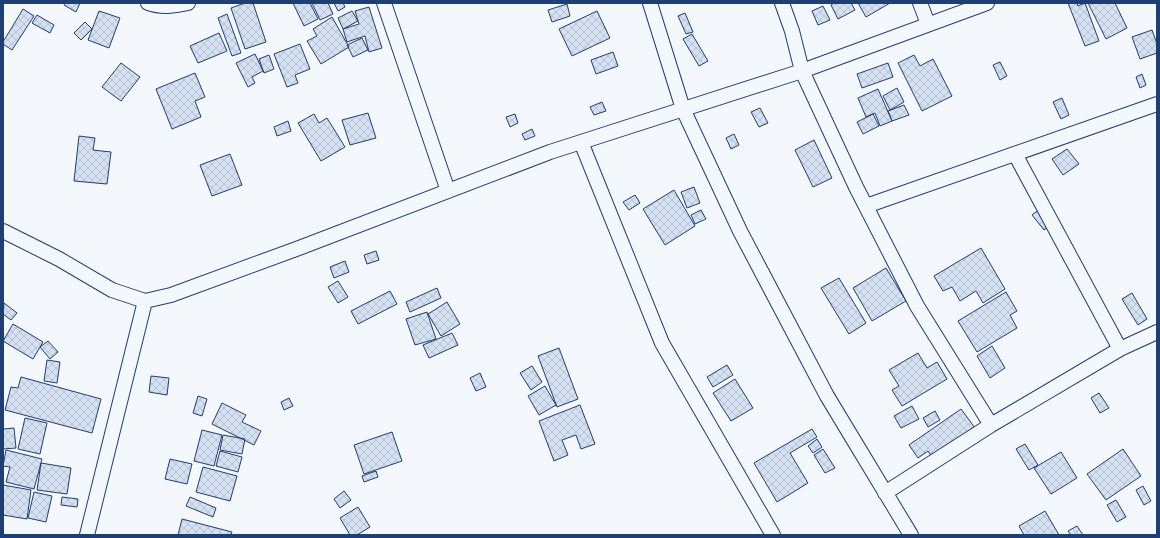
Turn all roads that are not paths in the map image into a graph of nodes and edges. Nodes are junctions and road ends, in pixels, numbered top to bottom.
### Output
1 (148, 3) edge
2 (188, 3) edge
3 (384, 3) edge
4 (650, 3) edge
5 (782, 3) edge
6 (920, 3) edge
7 (986, 3) edge
8 (928, 24) junction
9 (802, 71) junction
10 (1157, 104) edge
11 (683, 109) junction
12 (581, 142) junction
13 (1015, 154) junction
14 (448, 191) junction
15 (866, 206) junction
16 (3, 230) edge
17 (145, 301) junction
18 (1157, 332) edge
19 (1120, 349) junction
20 (992, 425) junction
21 (885, 493) junction
22 (87, 535) edge
23 (773, 535) edge
24 (911, 535) edge

1 - 2 street
3 - 14 street
4 - 11 street
5 - 9 street
6 - 8 street
7 - 8 street
8 - 9 street
9 - 11 street
9 - 15 street
10 - 13 street
11 - 12 street
11 - 21 street
12 - 14 street
12 - 23 street
13 - 15 street
13 - 19 street
14 - 17 street
15 - 20 street
16 - 17 street
17 - 22 street
18 - 19 street
19 - 20 street
20 - 21 street
21 - 24 street

